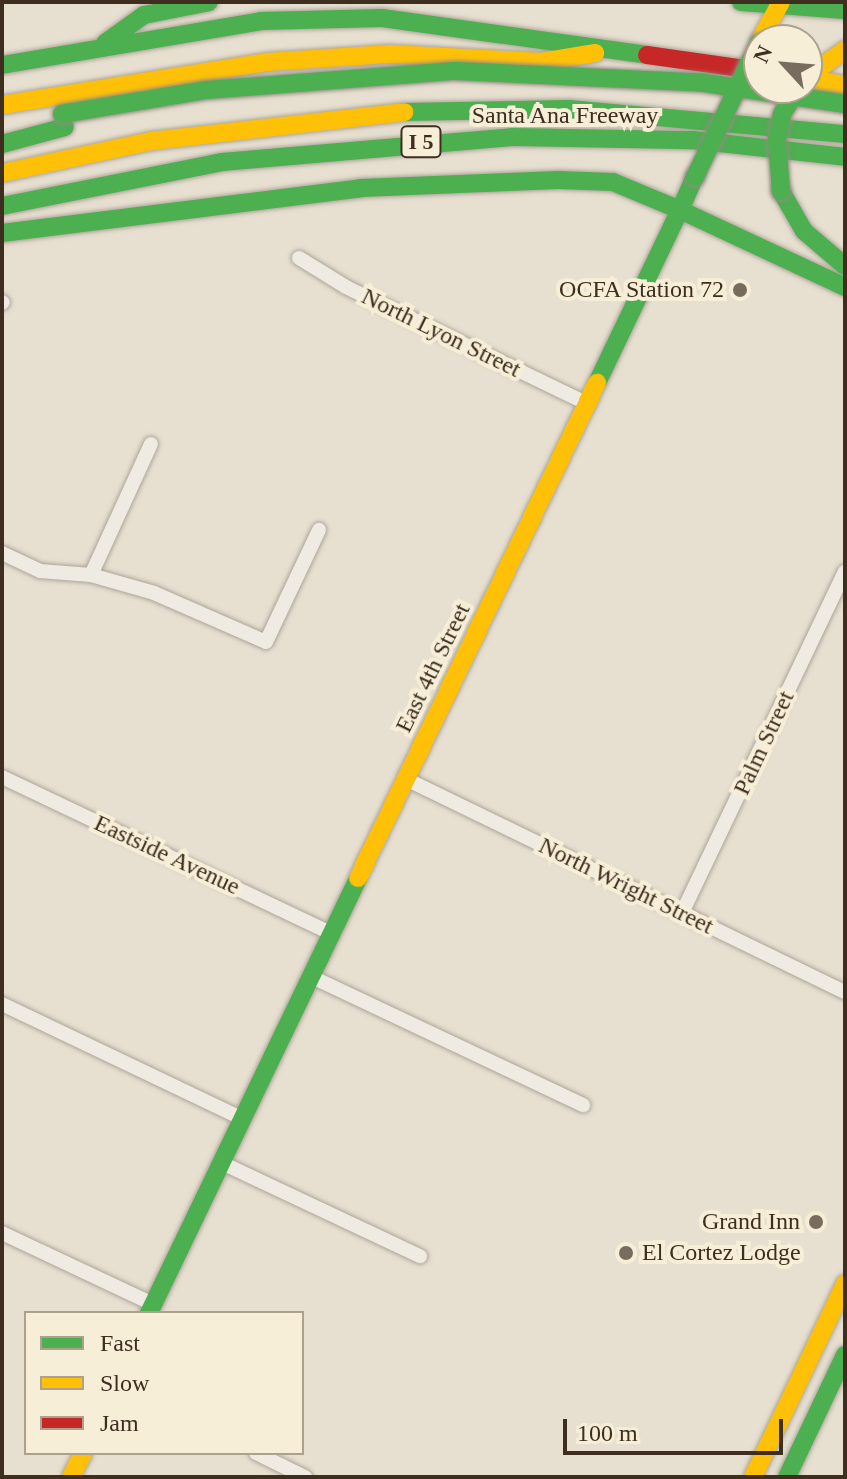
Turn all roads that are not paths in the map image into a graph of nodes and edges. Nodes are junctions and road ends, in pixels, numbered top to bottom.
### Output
1 (209, 2) edge
2 (741, 2) edge
3 (778, 3) edge
4 (845, 10) edge
5 (768, 24) edge
6 (101, 46) junction
7 (615, 49) junction
8 (845, 50) edge
9 (2, 65) edge
10 (823, 66) edge
11 (743, 69) edge
12 (743, 77) edge
13 (823, 81) edge
14 (845, 85) edge
15 (788, 104) edge
16 (845, 104) edge
17 (2, 105) edge
18 (845, 119) edge
19 (63, 121) junction
20 (2, 128) edge
21 (845, 134) edge
22 (2, 144) edge
23 (845, 157) edge
24 (2, 173) edge
25 (2, 206) edge
26 (680, 210) junction
27 (2, 233) edge
28 (299, 258) dead end
29 (845, 266) edge
30 (845, 287) edge
31 (586, 403) junction
32 (151, 444) dead end
33 (319, 530) dead end
34 (2, 553) edge
35 (845, 572) edge
36 (91, 575) junction
37 (2, 777) edge
38 (406, 779) junction
39 (682, 913) junction
40 (332, 934) junction
41 (312, 977) junction
42 (845, 992) edge
43 (2, 1004) edge
44 (583, 1105) dead end
45 (243, 1119) junction
46 (222, 1163) junction
47 (2, 1233) edge
48 (420, 1256) dead end
49 (845, 1284) edge
50 (151, 1309) edge
51 (845, 1355) edge
52 (82, 1455) edge
53 (260, 1455) edge
54 (71, 1477) edge
55 (305, 1477) edge
56 (753, 1477) edge
57 (787, 1477) edge

1 - 6 main road
2 - 3 main road
3 - 4 main road
3 - 5 main road, East 4th Street
6 - 7 main road
6 - 9 main road
7 - 11 main road
7 - 17 main road
8 - 10 main road
12 - 26 main road, East 4th Street, bridge
13 - 14 main road
15 - 29 main road, bridge
16 - 19 main road, bridge
18 - 19 main road, bridge
19 - 20 main road
19 - 22 main road
21 - 24 main road, Santa Ana Freeway / I 5
23 - 25 main road, Santa Ana Freeway / I 5
26 - 27 main road
26 - 30 main road
26 - 31 main road, East 4th Street
28 - 31 street, North Lyon Street
31 - 38 main road, East 4th Street
32 - 36 street
33 - 36 street
34 - 36 street
35 - 39 street, Palm Street
37 - 40 street, Eastside Avenue
38 - 39 street, North Wright Street
38 - 40 main road, East 4th Street
39 - 42 street, North Wright Street
40 - 41 main road, East 4th Street
41 - 44 street
41 - 45 main road, East 4th Street
43 - 45 street
45 - 46 main road, East 4th Street
46 - 48 street
46 - 50 main road, East 4th Street
47 - 50 street
49 - 56 main road
51 - 57 main road
52 - 54 main road
53 - 55 street

